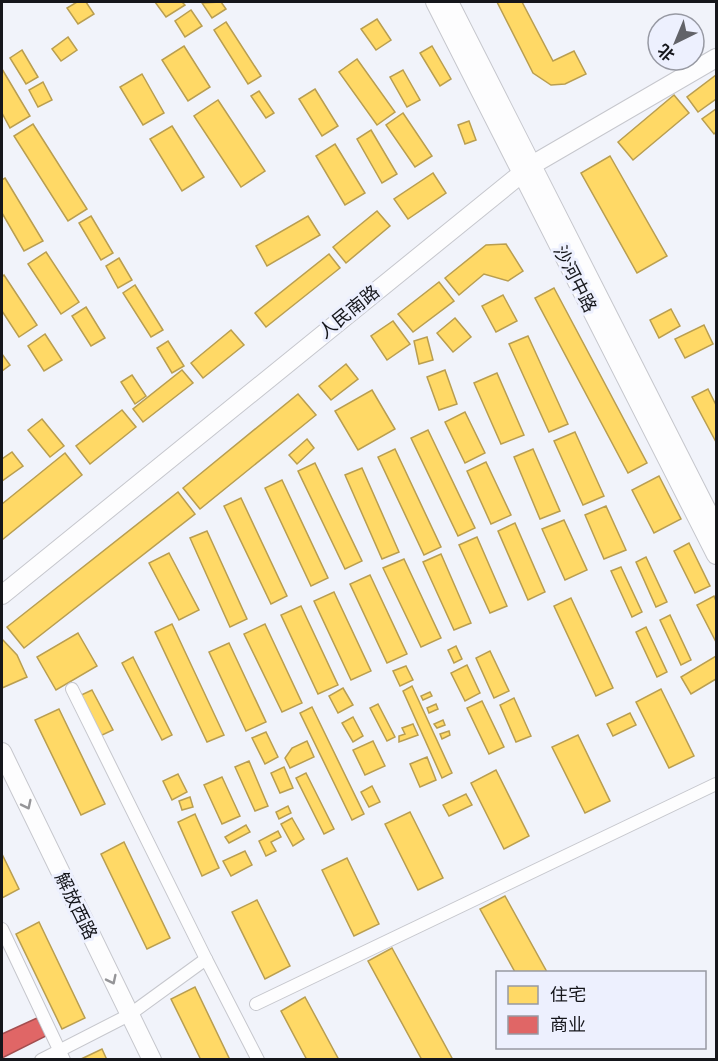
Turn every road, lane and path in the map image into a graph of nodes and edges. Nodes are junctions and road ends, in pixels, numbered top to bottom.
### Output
1 (435, 2) edge
2 (449, 2) edge
3 (717, 58) edge
4 (526, 169) junction
5 (717, 528) edge
6 (717, 555) edge
7 (2, 595) edge
8 (72, 689) dead end
9 (2, 752) edge
10 (717, 784) edge
11 (2, 929) edge
12 (206, 959) junction
13 (256, 1004) dead end
14 (129, 1015) junction
15 (62, 1054) edge
16 (41, 1059) edge
17 (152, 1059) edge
18 (258, 1059) edge

1 - 4 main road, 沙河中路
2 - 4 main road, 沙河中路
3 - 4 main road, 人民南路
4 - 5 main road, 沙河中路
4 - 6 main road, 沙河中路
4 - 7 main road, 人民南路
8 - 12 street
9 -> 14 main road, 解放西路
10 - 13 street
11 - 15 street
12 - 14 street
12 - 18 street
14 - 15 street
14 - 17 main road, 解放西路
15 - 16 street

